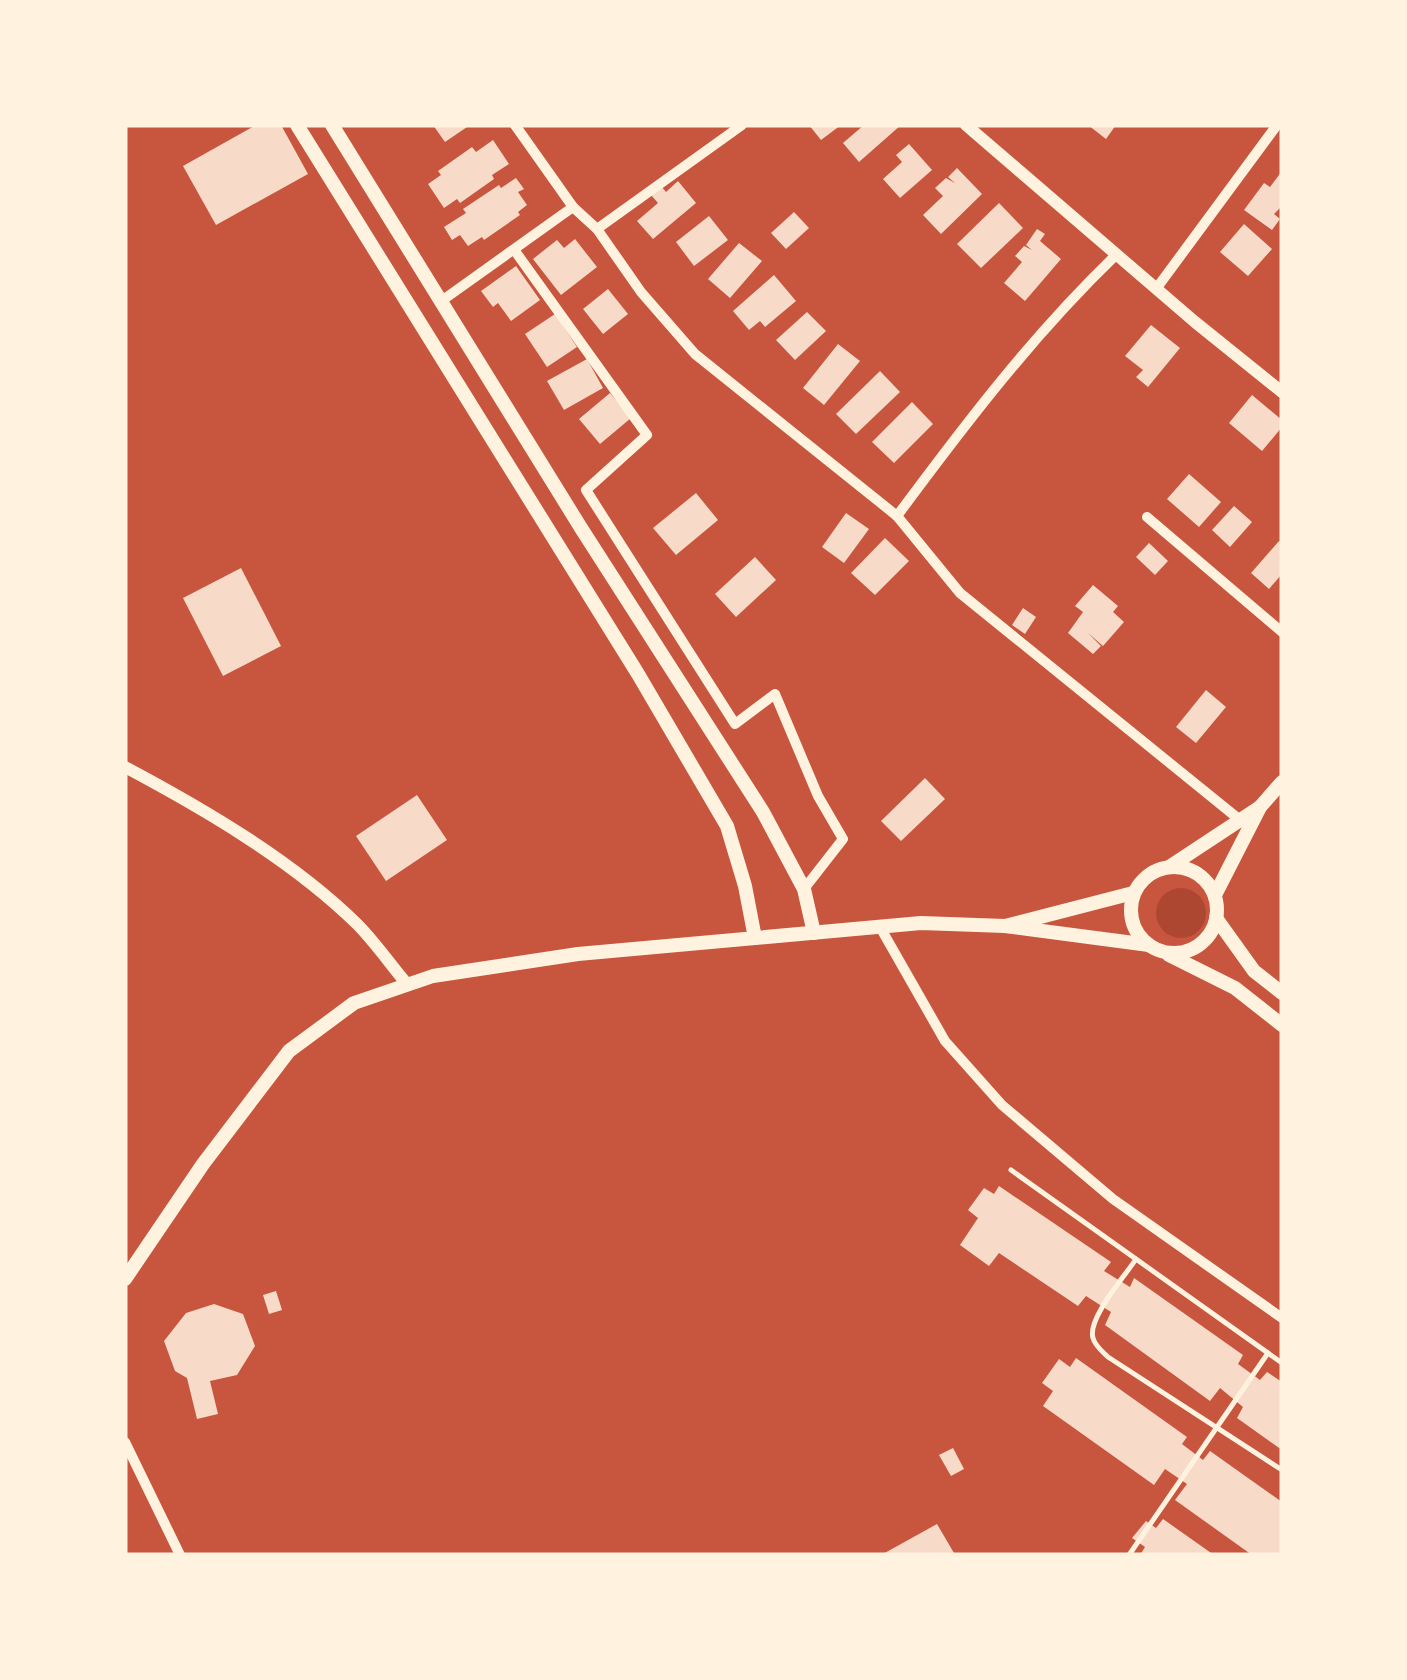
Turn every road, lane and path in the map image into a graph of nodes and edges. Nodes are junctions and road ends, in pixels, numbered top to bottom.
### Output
1 (297, 125) edge
2 (332, 125) edge
3 (515, 125) edge
4 (742, 125) edge
5 (966, 125) edge
6 (1277, 125) edge
7 (982, 130) edge
8 (573, 207) junction
9 (596, 229) junction
10 (514, 251) junction
11 (1116, 254) junction
12 (1156, 289) junction
13 (440, 302) junction
14 (1282, 392) edge
15 (897, 516) junction
16 (1148, 516) dead end
17 (1282, 632) edge
18 (125, 768) edge
19 (1282, 782) edge
20 (1260, 807) junction
21 (1240, 820) junction
22 (1168, 867) junction
23 (804, 889) junction
24 (1134, 893) junction
25 (1215, 895) junction
26 (1216, 918) junction
27 (1005, 926) junction
28 (880, 927) junction
29 (814, 933) junction
30 (756, 938) junction
31 (1149, 945) junction
32 (1164, 952) junction
33 (407, 984) junction
34 (1282, 994) edge
35 (1282, 1025) edge
36 (1011, 1170) dead end
37 (1136, 1259) junction
38 (125, 1279) edge
39 (1282, 1318) edge
40 (1268, 1353) junction
41 (1282, 1363) edge
42 (1218, 1426) junction
43 (125, 1442) edge
44 (1282, 1470) edge
45 (180, 1555) edge
46 (1129, 1555) edge

1 - 30 main road
2 - 13 main road
3 - 8 street
4 - 9 street
5 - 7 street
6 - 12 street
7 - 11 street
8 - 9 street
8 - 10 street
9 - 15 street
10 - 13 street
10 - 23 street
11 - 12 street
11 - 15 street
12 - 14 street
13 - 23 main road
15 - 21 street
16 - 17 street
18 - 33 street
19 - 20 main road
20 - 21 main road
20 - 25 main road
21 - 22 main road
22 - 24 main road
22 - 25 main road
23 - 29 main road
24 - 27 main road
24 - 31 main road
25 - 26 main road
26 - 32 main road
26 - 34 main road
27 - 28 main road
27 - 31 main road
28 - 29 main road
28 - 39 street
29 - 30 main road
30 - 33 main road
31 - 32 main road
32 - 35 main road
33 - 38 main road
36 - 37 lane
37 - 40 lane
37 - 42 lane
40 - 41 lane
40 - 42 lane
42 - 44 lane
42 - 46 lane
43 - 45 street

